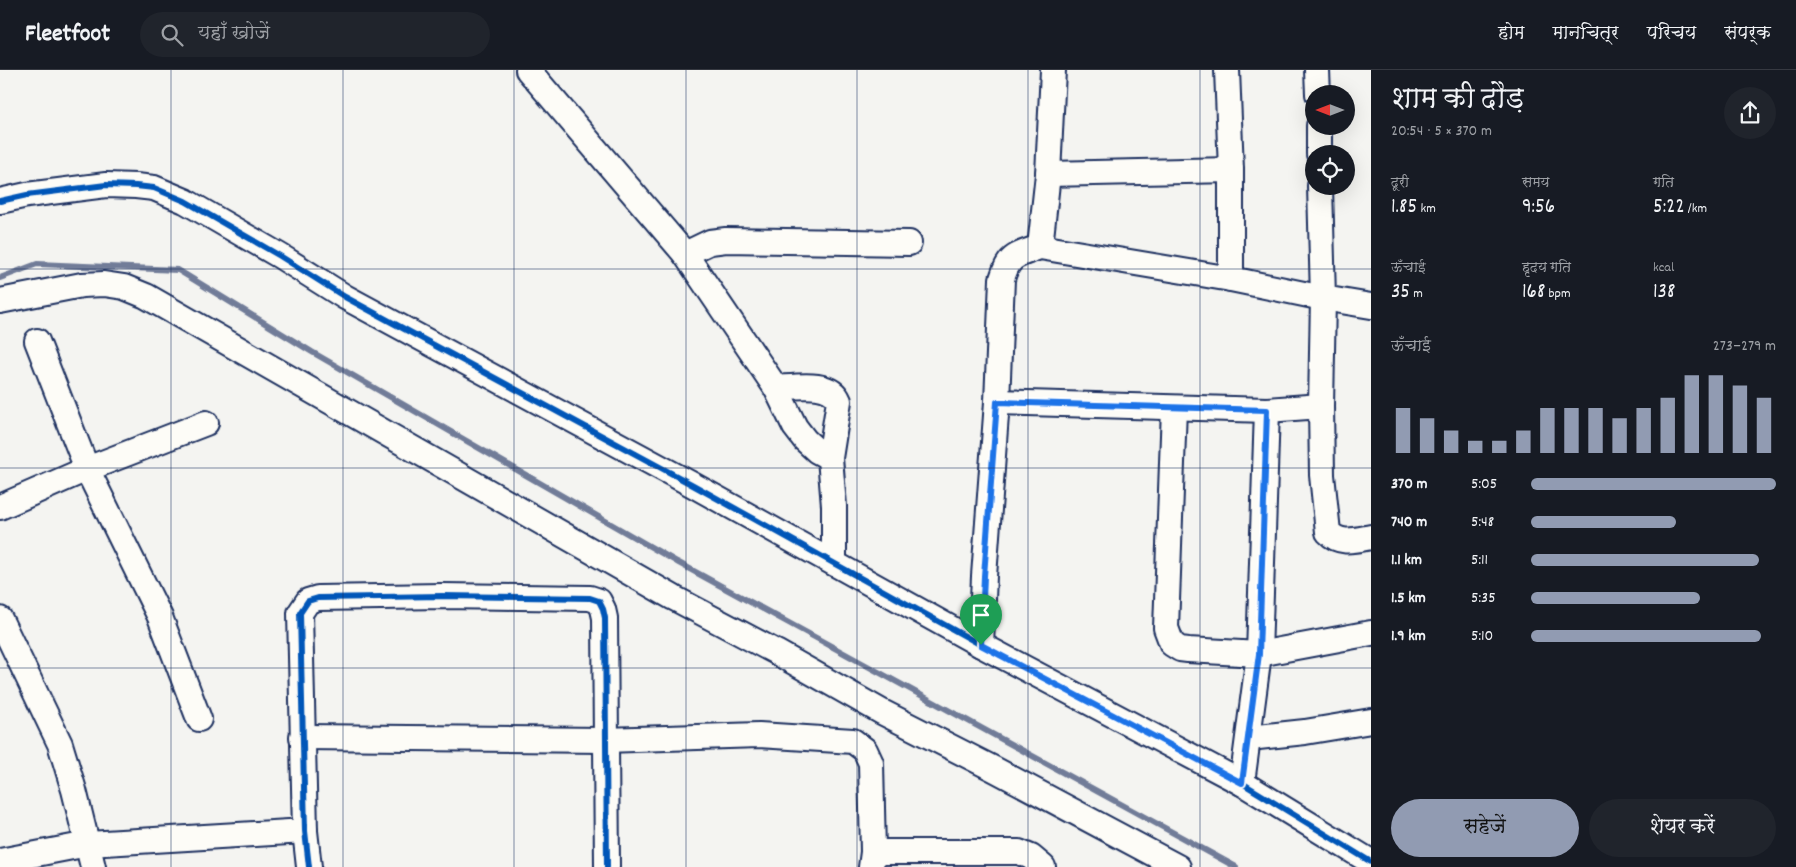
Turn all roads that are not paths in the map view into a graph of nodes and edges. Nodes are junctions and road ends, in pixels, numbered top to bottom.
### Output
1 (1053, 70) edge
2 (1227, 70) edge
3 (1317, 70) edge
4 (531, 72) edge
5 (1318, 85) edge
6 (1231, 170) junction
7 (1048, 174) junction
8 (1320, 195) edge
9 (0, 201) edge
10 (909, 243) dead end
11 (1040, 247) junction
12 (685, 254) junction
13 (1231, 279) junction
14 (1323, 298) junction
15 (0, 301) edge
16 (1371, 306) edge
17 (37, 341) dead end
18 (776, 388) junction
19 (997, 402) junction
20 (1321, 406) junction
21 (1174, 408) junction
22 (1267, 410) junction
23 (206, 423) dead end
24 (830, 458) junction
25 (87, 469) junction
26 (0, 507) edge
27 (1371, 537) edge
28 (834, 563) junction
29 (0, 619) edge
30 (1371, 633) edge
31 (981, 645) junction
32 (1259, 654) junction
33 (199, 719) dead end
34 (1371, 721) edge
35 (302, 737) junction
36 (1249, 738) junction
37 (605, 740) junction
38 (1242, 783) junction
39 (305, 831) junction
40 (88, 844) junction
41 (872, 860) edge
42 (0, 861) edge
43 (1371, 862) edge
44 (94, 867) edge
45 (309, 867) edge
46 (607, 867) edge
47 (1043, 867) edge
48 (1178, 867) edge

1 - 7 street
2 - 6 street
3 - 5 street
4 - 12 street
6 - 7 street
6 - 13 street
7 - 11 street
8 - 14 street
9 - 28 street
10 - 12 street
11 - 13 street
11 - 19 street
12 - 18 street
13 - 14 street
14 - 16 street
14 - 20 street
15 - 48 street
17 - 25 street
18 - 24 street
18 - 24 street
19 - 21 street
19 - 31 street
20 - 22 street
20 - 27 street
21 - 22 street
21 - 32 street
22 - 32 street
23 - 25 street
24 - 28 street
25 - 26 street
25 - 33 street
28 - 31 street
29 - 40 street
30 - 32 street
31 - 38 street
32 - 36 street
34 - 36 street
35 - 37 street
35 - 37 street
35 - 39 street
36 - 38 street
37 - 41 street
37 - 46 street
38 - 43 street
39 - 40 street
39 - 45 street
40 - 42 street
40 - 44 street
41 - 47 street

